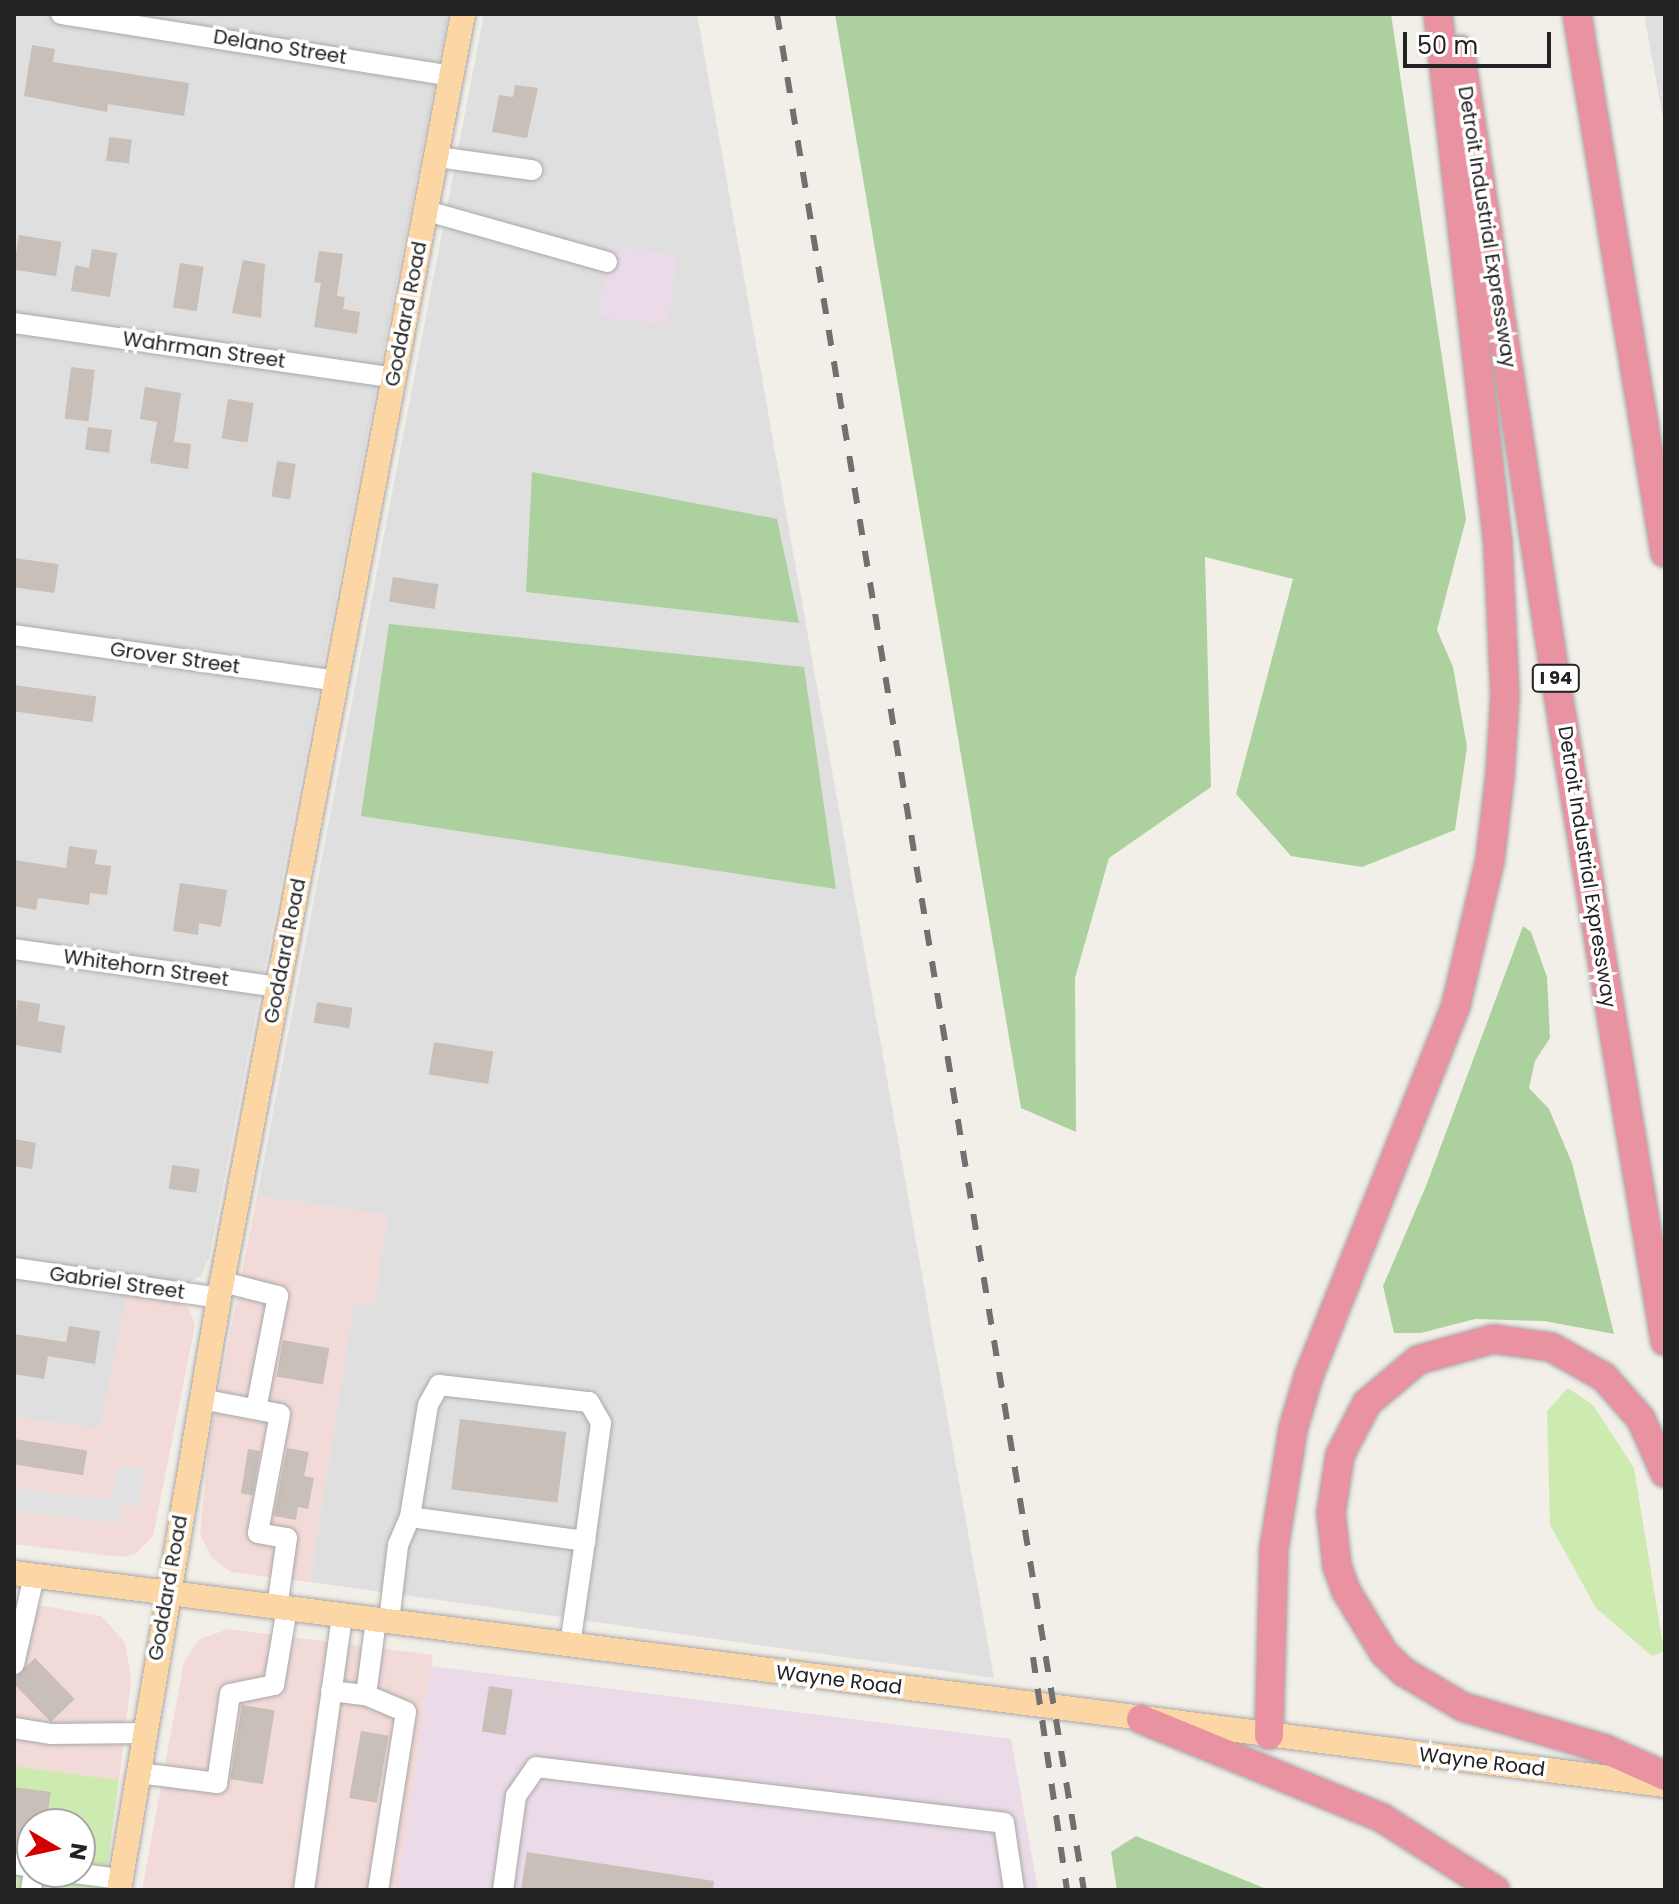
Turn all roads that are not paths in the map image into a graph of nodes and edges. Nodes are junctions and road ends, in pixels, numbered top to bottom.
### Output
1 (61, 14) edge
2 (463, 14) edge
3 (1438, 14) edge
4 (1455, 14) edge
5 (1577, 14) edge
6 (451, 76) junction
7 (438, 157) junction
8 (532, 170) dead end
9 (427, 211) junction
10 (607, 262) dead end
11 (14, 323) edge
12 (394, 378) junction
13 (1665, 553) edge
14 (14, 635) edge
15 (336, 681) junction
16 (14, 949) edge
17 (278, 987) junction
18 (14, 1268) edge
19 (221, 1290) junction
20 (1665, 1341) edge
21 (201, 1399) junction
22 (256, 1409) junction
23 (1665, 1473) edge
24 (410, 1517) junction
25 (585, 1541) junction
26 (24, 1574) edge
27 (167, 1593) junction
28 (282, 1607) junction
29 (342, 1615) junction
30 (383, 1620) junction
31 (570, 1645) junction
32 (14, 1664) edge
33 (331, 1691) junction
34 (366, 1695) junction
35 (1141, 1719) junction
36 (14, 1728) edge
37 (145, 1733) junction
38 (1269, 1735) junction
39 (139, 1773) junction
40 (1665, 1776) edge
41 (1665, 1785) edge
42 (96, 1879) edge
43 (120, 1885) edge
44 (304, 1890) edge
45 (378, 1890) edge
46 (503, 1890) edge
47 (1014, 1890) edge
48 (1495, 1890) edge

1 - 6 street, Delano Street
2 - 6 main road, Goddard Road
3 - 38 highway
4 - 20 highway, Detroit Industrial Expressway / I 94
5 - 13 highway
6 - 7 main road, Goddard Road
7 - 8 street
7 - 9 main road, Goddard Road
9 - 10 street
9 - 12 main road, Goddard Road
11 - 12 street, Wahrman Street
12 - 15 main road, Goddard Road
14 - 15 street, Grover Street
15 - 17 main road, Goddard Road
16 - 17 street, Whitehorn Street
17 - 19 main road, Goddard Road
18 - 19 street, Gabriel Street
19 - 21 main road, Goddard Road
19 - 22 street, Gabriel Street
21 - 22 street
21 - 27 main road, Goddard Road
22 - 28 street
23 - 40 highway
24 - 25 street
24 - 25 street
24 - 30 street
25 - 31 street
26 - 27 main road, Wayne Road
26 - 32 street
27 - 28 main road, Wayne Road
27 - 37 main road, Goddard Road
28 - 29 main road, Wayne Road
28 - 39 street
29 - 30 main road, Wayne Road
29 - 33 street
30 - 31 main road, Wayne Road
30 - 34 street
31 - 35 main road, Wayne Road
33 - 34 street
33 - 44 street
34 - 45 street
35 - 38 main road, Wayne Road
35 - 48 highway
36 - 37 street
37 - 39 main road, Goddard Road
38 - 41 main road, Wayne Road
39 - 43 main road, Goddard Road
42 - 43 street
46 - 47 street

